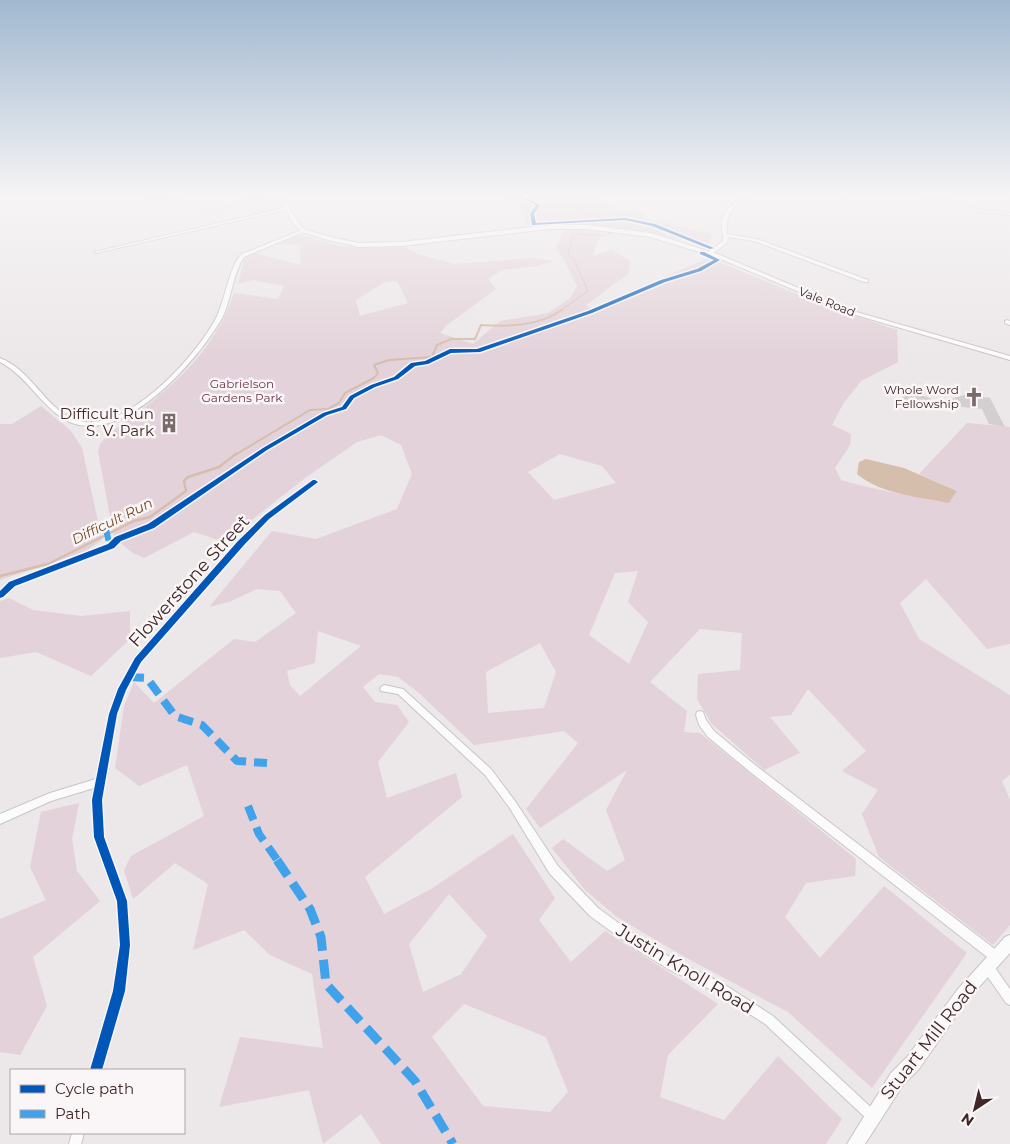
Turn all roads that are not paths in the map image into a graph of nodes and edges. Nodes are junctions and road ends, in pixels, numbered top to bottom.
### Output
1 (107, 249) edge
2 (255, 249) edge
3 (699, 249) edge
4 (715, 249) edge
5 (780, 249) edge
6 (96, 252) dead end
7 (710, 253) junction
8 (866, 281) dead end
9 (1010, 358) edge
10 (0, 360) edge
11 (315, 482) dead end
12 (384, 689) dead end
13 (700, 716) dead end
14 (101, 782) junction
15 (0, 819) edge
16 (1010, 942) edge
17 (992, 962) junction
18 (1010, 999) edge
19 (96, 1069) edge
20 (872, 1116) junction
21 (855, 1144) edge

1 - 6 street
2 - 10 street
3 - 7 main road, Vale Road
4 - 7 street
5 - 8 street
7 - 9 main road, Vale Road
11 - 14 street, Flowerstone Street
12 - 20 street, Justin Knoll Road
13 - 17 street
14 - 15 street
14 - 19 street, Flowerstone Street
16 - 17 main road, Stuart Mill Road
17 - 18 street
17 - 20 main road, Stuart Mill Road
20 - 21 main road, Stuart Mill Road

